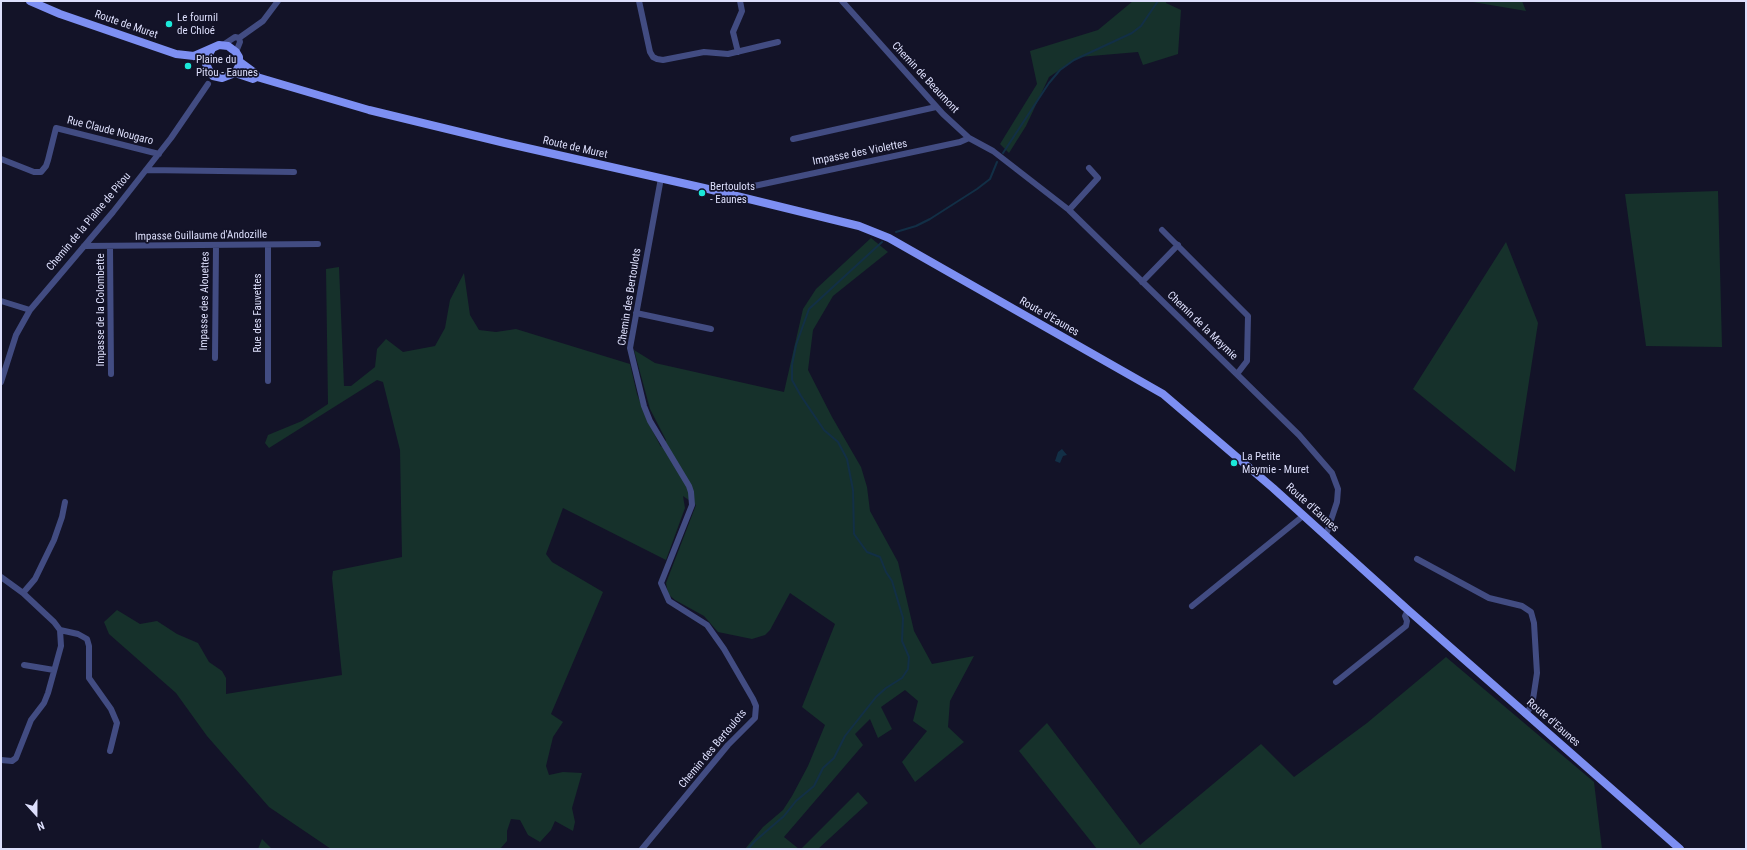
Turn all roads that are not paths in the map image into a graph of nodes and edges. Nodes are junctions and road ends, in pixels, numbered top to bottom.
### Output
1 (30, 1) edge
2 (278, 1) edge
3 (639, 1) edge
4 (740, 1) edge
5 (842, 1) edge
6 (240, 38) junction
7 (778, 42) dead end
8 (223, 45) junction
9 (212, 49) junction
10 (236, 52) junction
11 (738, 52) junction
12 (194, 56) junction
13 (240, 62) junction
14 (206, 64) junction
15 (210, 72) junction
16 (235, 73) junction
17 (257, 77) junction
18 (218, 78) junction
19 (208, 84) junction
20 (936, 107) junction
21 (969, 138) junction
22 (793, 139) dead end
23 (159, 154) junction
24 (1003, 158) joint
25 (1, 159) edge
26 (1089, 168) dead end
27 (146, 170) junction
28 (294, 172) dead end
29 (661, 178) junction
30 (754, 186) dead end
31 (1069, 210) junction
32 (1162, 230) dead end
33 (889, 238) joint
34 (318, 244) dead end
35 (216, 245) junction
36 (268, 245) junction
37 (1178, 245) junction
38 (84, 246) junction
39 (110, 247) junction
40 (1142, 282) junction
41 (1, 301) edge
42 (30, 310) junction
43 (636, 313) junction
44 (711, 329) dead end
45 (215, 358) dead end
46 (111, 374) dead end
47 (1237, 374) junction
48 (268, 381) dead end
49 (1, 382) edge
50 (65, 502) dead end
51 (1303, 516) junction
52 (1326, 536) junction
53 (1417, 559) dead end
54 (1, 577) edge
55 (23, 593) junction
56 (1192, 606) dead end
57 (1408, 610) junction
58 (60, 630) junction
59 (24, 665) dead end
60 (54, 670) junction
61 (1336, 682) dead end
62 (1525, 714) junction
63 (110, 751) dead end
64 (1, 760) edge
65 (642, 849) edge
66 (1680, 849) edge

1 - 12 main road, Route de Muret
2 - 6 street
3 - 11 street
4 - 11 street
5 - 20 street, Chemin de Beaumont
6 - 8 street
6 - 10 street
7 - 11 street
8 - 9 main road
8 - 10 main road
9 - 12 main road
9 - 14 main road
10 - 13 main road
12 - 14 main road
13 - 16 main road
13 - 17 main road
14 - 15 main road
15 - 18 main road
15 - 19 street
16 - 17 main road, Route de Muret
16 - 18 main road
17 - 29 main road, Route de Muret
18 - 19 street
19 - 23 street, Chemin de la Plaine de Pitou
20 - 21 street, Chemin de Beaumont
20 - 22 street
21 - 24 street, Chemin de Beaumont
21 - 30 street, Impasse des Violettes
23 - 25 street, Rue Claude Nougaro
23 - 27 street, Chemin de la Plaine de Pitou
24 - 31 street, Chemin de la Maymie
26 - 31 street
27 - 28 street
27 - 38 street, Chemin de la Plaine de Pitou
29 - 33 main road, Route de Muret
29 - 43 street, Chemin des Bertoulots
31 - 40 street, Chemin de la Maymie
32 - 37 street
33 - 51 main road, Route d'Eaunes
34 - 36 street, Impasse Guillaume d'Andozille
35 - 36 street, Impasse Guillaume d'Andozille
35 - 39 street, Impasse Guillaume d'Andozille
35 - 45 street, Impasse des Alouettes
36 - 48 street, Rue des Fauvettes
37 - 40 street
37 - 47 street
38 - 39 street, Impasse Guillaume d'Andozille
38 - 42 street, Chemin de la Plaine de Pitou
39 - 46 street, Impasse de la Colombette
40 - 47 street, Chemin de la Maymie
41 - 42 street
42 - 49 street, Chemin de la Plaine de Pitou
43 - 44 street
43 - 65 street, Chemin des Bertoulots
47 - 52 street, Chemin de la Maymie
50 - 55 street
51 - 52 main road, Route d'Eaunes
51 - 56 street
52 - 57 main road, Route d'Eaunes
53 - 62 street
54 - 55 street
55 - 58 street
57 - 61 street
57 - 62 main road, Route d'Eaunes
58 - 60 street
58 - 63 street
59 - 60 street
60 - 64 street
62 - 66 main road, Route d'Eaunes

